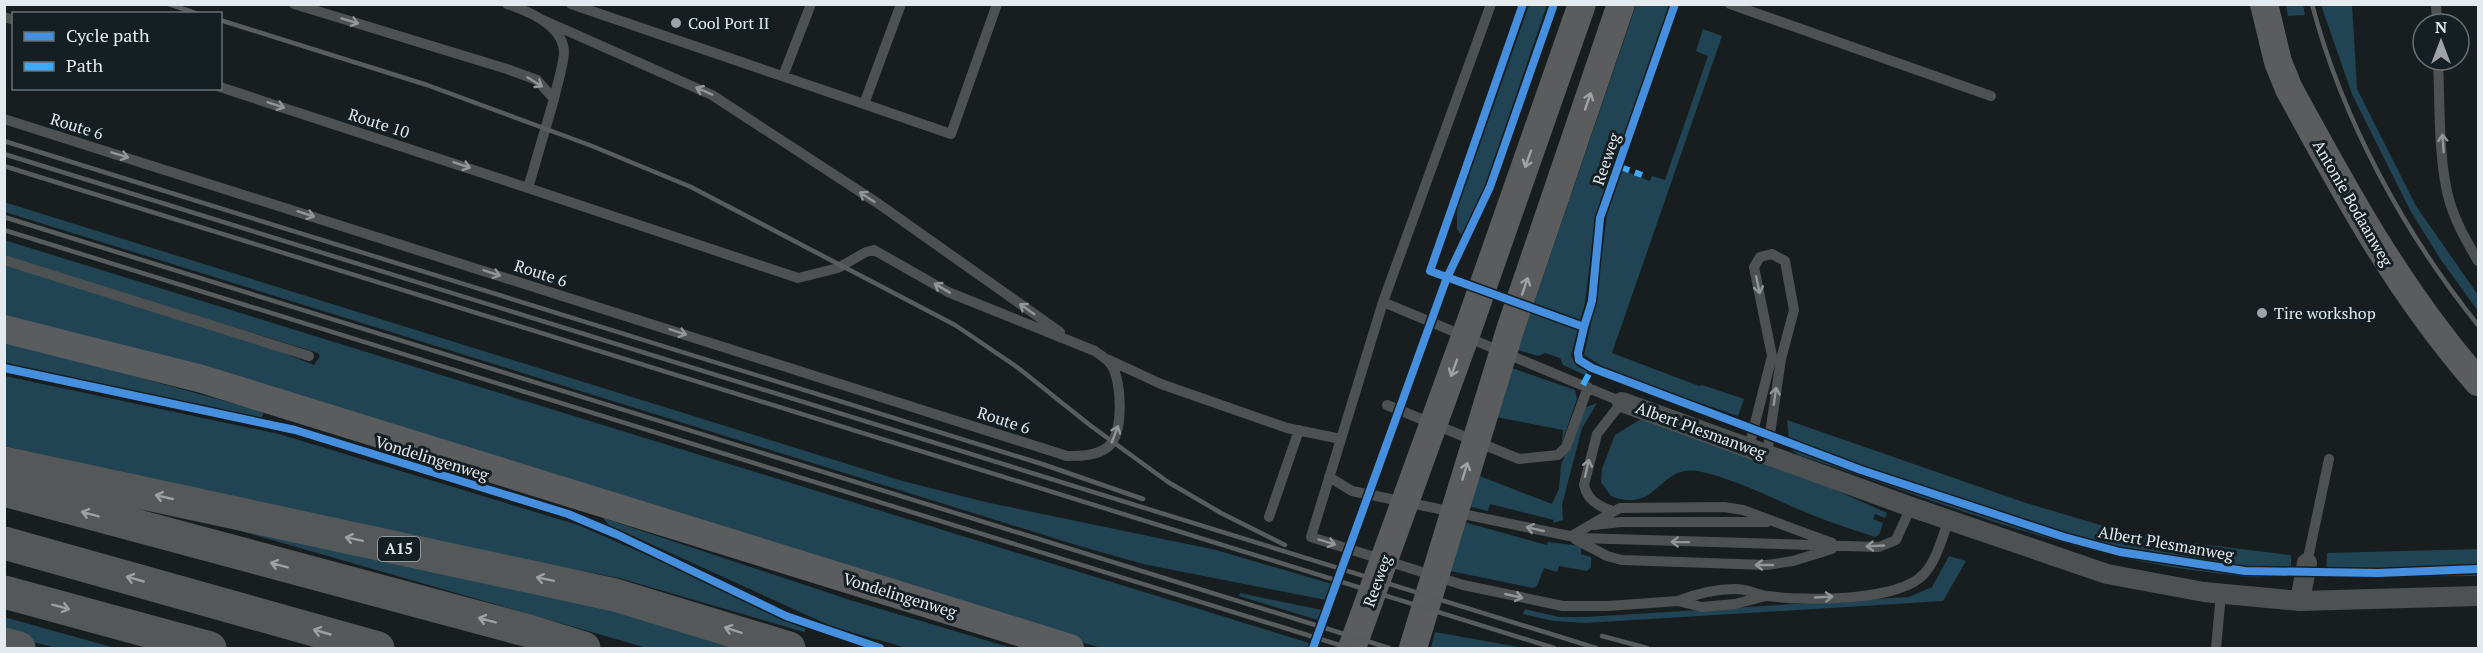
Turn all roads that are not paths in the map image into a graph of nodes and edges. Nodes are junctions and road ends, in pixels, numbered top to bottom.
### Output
1 (294, 4) edge
2 (507, 4) edge
3 (571, 4) edge
4 (811, 4) edge
5 (902, 4) edge
6 (997, 4) edge
7 (1491, 4) edge
8 (1582, 4) edge
9 (1621, 4) edge
10 (1730, 4) edge
11 (2264, 4) edge
12 (543, 21) junction
13 (2439, 72) edge
14 (783, 76) junction
15 (222, 88) edge
16 (1991, 96) dead end
17 (554, 99) junction
18 (864, 104) junction
19 (4, 118) edge
20 (528, 188) junction
21 (4, 260) edge
22 (2478, 261) edge
23 (1383, 302) junction
24 (4, 329) edge
25 (1074, 343) junction
26 (309, 356) dead end
27 (1107, 359) junction
28 (2478, 382) edge
29 (1588, 387) junction
30 (1622, 402) junction
31 (1387, 405) dead end
32 (1299, 430) junction
33 (1341, 439) junction
34 (1758, 451) junction
35 (2329, 459) dead end
36 (4, 463) edge
37 (1329, 477) junction
38 (4, 490) edge
39 (1911, 507) junction
40 (1613, 511) junction
41 (1269, 517) dead end
42 (1949, 520) junction
43 (1776, 522) junction
44 (1591, 526) junction
45 (1569, 536) junction
46 (4, 543) edge
47 (1840, 546) junction
48 (2307, 563) joint
49 (4, 592) edge
50 (2221, 594) junction
51 (1766, 596) junction
52 (2478, 596) edge
53 (1678, 601) junction
54 (2300, 601) junction
55 (4, 645) edge
56 (19, 648) edge
57 (210, 648) edge
58 (378, 648) edge
59 (584, 648) edge
60 (789, 648) edge
61 (1070, 648) edge
62 (1352, 648) edge
63 (1413, 648) edge
64 (2216, 648) edge

1 -> 17 lane
2 - 12 lane
3 - 14 lane
4 - 14 lane
5 - 18 lane
6 - 18 lane
7 - 23 lane
8 -> 62 main road, Reeweg
63 -> 9 main road
10 - 16 lane
11 - 28 main road, Antonie Bodaanweg
12 - 17 lane
25 -> 12 lane
22 -> 13 lane
14 - 18 lane
15 -> 20 lane, Route 10
17 - 20 lane
19 -> 27 lane, Route 6
25 -> 20 lane, Route 10
21 - 26 lane
23 - 29 lane
23 - 33 lane
24 - 61 main road, Vondelingenweg
25 - 27 lane
27 - 32 lane
29 - 30 lane
29 - 31 lane
30 - 34 street, Albert Plesmanweg
40 -> 30 lane
32 - 33 lane
32 - 41 lane
33 - 37 lane
34 -> 34 lane
34 - 39 street, Albert Plesmanweg
35 - 48 lane
60 -> 36 highway, A15
45 -> 37 lane
37 -> 53 lane
59 -> 38 highway
39 - 42 street, Albert Plesmanweg
39 -> 47 lane
40 - 43 lane
40 - 44 lane
42 - 50 street, Albert Plesmanweg
51 -> 42 lane
43 - 44 lane
43 - 47 lane
44 - 45 lane
47 -> 45 lane
47 -> 45 lane
58 -> 46 highway
48 - 54 street
49 -> 57 highway
50 - 54 street, Albert Plesmanweg
50 - 64 lane
51 - 53 lane
51 - 53 lane
52 - 54 street, Albert Plesmanweg
55 - 56 highway

